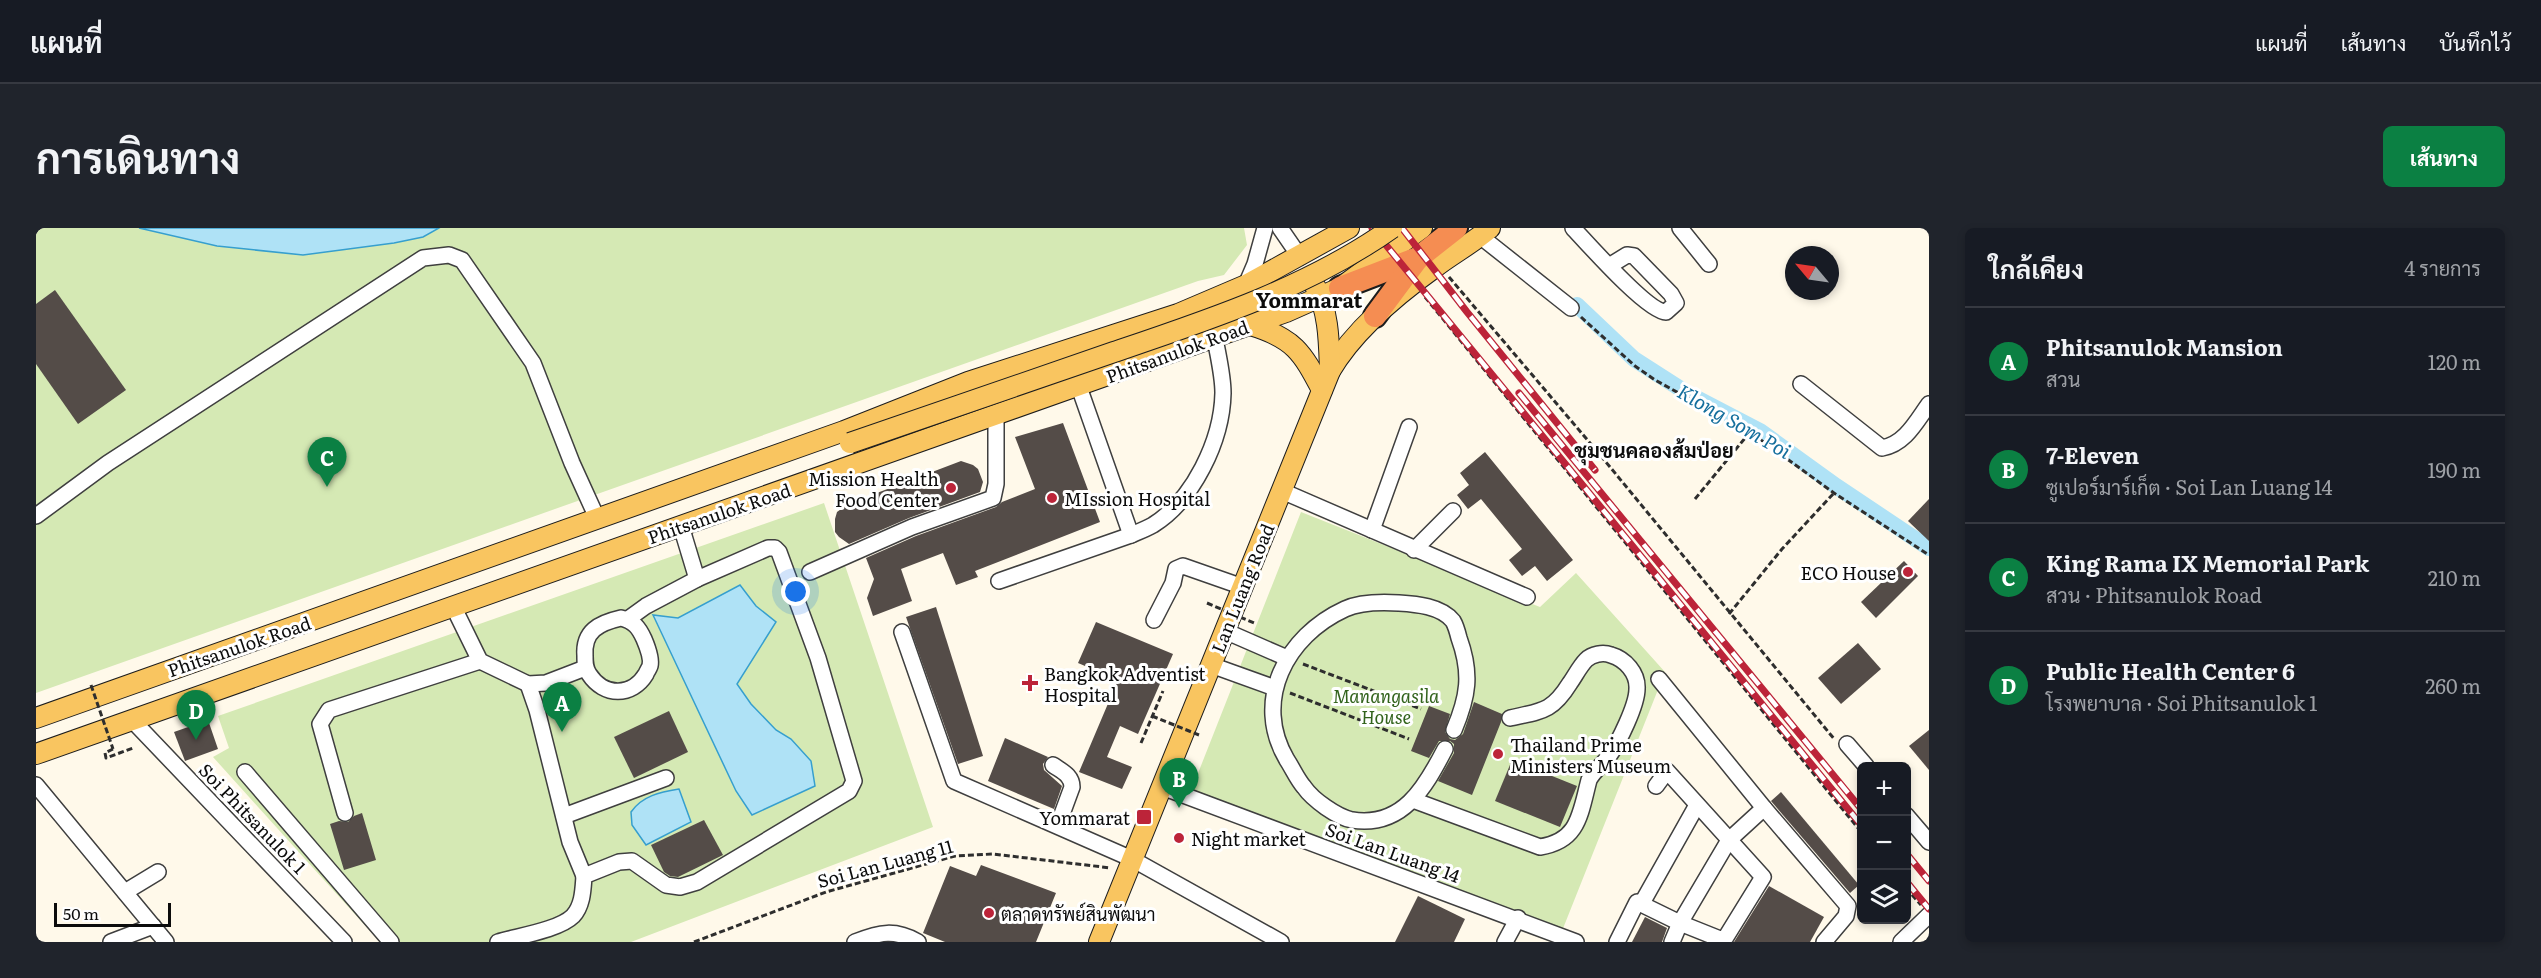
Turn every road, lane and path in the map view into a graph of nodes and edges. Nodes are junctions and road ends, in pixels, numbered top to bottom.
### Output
1 (1265, 228) edge
2 (1280, 228) edge
3 (1349, 228) edge
4 (1357, 228) edge
5 (1392, 228) edge
6 (1422, 228) edge
7 (1456, 228) edge
8 (1574, 228) edge
9 (1680, 228) edge
10 (1485, 232) edge
11 (1300, 256) junction
12 (1428, 261) junction
13 (1709, 264) dead end
14 (1610, 267) dead end
15 (1414, 284) junction
16 (1245, 285) junction
17 (1331, 292) junction
18 (1571, 308) joint
19 (1375, 316) junction
20 (1250, 325) junction
21 (1215, 338) junction
22 (1330, 371) junction
23 (1801, 384) dead end
24 (1079, 387) junction
25 (1322, 390) junction
26 (1929, 404) edge
27 (996, 416) junction
28 (1409, 427) dead end
29 (1750, 432) junction
30 (1282, 491) junction
31 (1834, 493) junction
32 (665, 494) junction
33 (1695, 499) dead end
34 (1453, 511) dead end
35 (36, 516) edge
36 (597, 518) junction
37 (681, 526) junction
38 (1372, 530) junction
39 (1131, 535) junction
40 (1414, 550) junction
41 (1929, 555) edge
42 (810, 572) dead end
43 (697, 579) junction
44 (999, 581) dead end
45 (1243, 587) junction
46 (1527, 597) dead end
47 (1207, 603) dead end
48 (453, 606) junction
49 (1729, 614) junction
50 (628, 619) junction
51 (1154, 620) dead end
52 (1254, 623) dead end
53 (1225, 631) junction
54 (902, 632) dead end
55 (1287, 658) junction
56 (480, 661) junction
57 (1211, 665) junction
58 (585, 668) junction
59 (1659, 679) dead end
60 (528, 684) junction
61 (91, 685) dead end
62 (1275, 688) junction
63 (1163, 691) dead end
64 (1421, 709) dead end
65 (1152, 716) junction
66 (36, 718) edge
67 (1510, 718) dead end
68 (133, 720) junction
69 (1454, 730) dead end
70 (1199, 735) dead end
71 (1409, 739) dead end
72 (1141, 743) dead end
73 (1843, 745) joint
74 (133, 748) dead end
75 (1445, 749) dead end
76 (36, 754) edge
77 (1862, 762) edge
78 (1053, 765) dead end
79 (245, 772) dead end
80 (666, 778) dead end
81 (36, 785) edge
82 (1656, 786) dead end
83 (1162, 787) junction
84 (1413, 800) junction
85 (1697, 805) junction
86 (1764, 808) junction
87 (345, 813) dead end
88 (564, 816) junction
89 (1907, 816) edge
90 (1058, 825) junction
91 (1857, 827) edge
92 (1729, 840) junction
93 (1929, 842) edge
94 (1130, 865) junction
95 (158, 872) dead end
96 (584, 876) junction
97 (125, 892) junction
98 (1911, 894) edge
99 (1642, 903) junction
100 (1929, 915) edge
101 (1518, 918) junction
102 (1680, 923) junction
103 (153, 926) junction
104 (111, 942) edge
105 (166, 942) edge
106 (344, 942) edge
107 (391, 942) edge
108 (498, 942) edge
109 (694, 942) edge
110 (855, 942) edge
111 (918, 942) edge
112 (1099, 942) edge
113 (1281, 942) edge
114 (1504, 942) edge
115 (1576, 942) edge
116 (1617, 942) edge
117 (1672, 942) edge
118 (1824, 942) edge
119 (1901, 942) edge

1 - 16 street
2 - 11 street
3 - 11 main road, Phitsanulok Road
4 - 17 main road
5 - 32 main road, bridge
6 - 17 main road, Phitsanulok Road
7 - 12 highway
8 - 14 street
9 - 13 street
10 - 12 main road
10 - 18 street
11 - 16 main road, Phitsanulok Road
11 - 17 main road, Lan Luang Road
12 - 15 main road
12 - 17 highway
12 - 19 highway
12 - 49 path
15 - 19 main road
15 - 91 path
16 - 32 main road, Phitsanulok Road
17 - 20 main road, Phitsanulok Road
17 - 22 main road, Lan Luang Road
18 - 29 path
19 - 22 main road
20 - 21 main road, Phitsanulok Road
20 - 25 main road
21 - 24 main road, Phitsanulok Road
21 - 39 street
22 - 25 main road, Lan Luang Road
23 - 26 street
24 - 27 main road, Phitsanulok Road
24 - 39 street
25 - 30 main road, Lan Luang Road
27 - 37 main road, Phitsanulok Road
27 - 42 street
28 - 38 street
29 - 31 path
29 - 33 path
30 - 38 street
30 - 45 main road, Lan Luang Road
31 - 41 path
31 - 49 path
32 - 36 main road, Phitsanulok Road
34 - 40 street
35 - 36 street
36 - 66 main road, Phitsanulok Road
37 - 43 street
37 - 48 main road, Phitsanulok Road
38 - 40 street
39 - 44 street
40 - 46 street
43 - 50 street
43 - 96 street
45 - 51 street
45 - 53 main road, Lan Luang Road
47 - 52 path, bridge
48 - 56 street
48 - 68 main road, Phitsanulok Road
49 - 73 path
50 - 58 street
50 - 58 street
53 - 55 street
53 - 57 main road, Lan Luang Road
54 - 90 street
55 - 62 street
55 - 64 path
55 - 69 street
56 - 60 street
56 - 87 street
57 - 62 street
57 - 83 main road, Lan Luang Road
58 - 60 street
59 - 86 street
60 - 88 street
61 - 74 path, bridge
62 - 71 path
62 - 84 street
63 - 65 path
65 - 70 path, bridge
65 - 72 path
67 - 84 street
68 - 76 main road, Phitsanulok Road
68 - 106 street, Soi Phitsanulok 1
73 - 77 street
75 - 84 street
78 - 90 street
79 - 107 street
80 - 88 street
81 - 97 street
82 - 85 street
83 - 94 main road, Lan Luang Road
83 - 101 street, Soi Lan Luang 14
85 - 92 street
85 - 99 street
86 - 92 street
86 - 118 street
88 - 96 street
89 - 93 street
90 - 94 street
92 - 102 street
92 - 102 street
94 - 109 path, Soi Lan Luang 11
94 - 112 main road, Lan Luang Road
94 - 113 street
95 - 97 street
96 - 108 street
97 - 103 street
98 - 100 path
99 - 102 street
99 - 116 street
100 - 119 street
101 - 114 street
101 - 115 street, Soi Lan Luang 14
102 - 117 street
103 - 104 street
103 - 105 street
110 - 111 street

